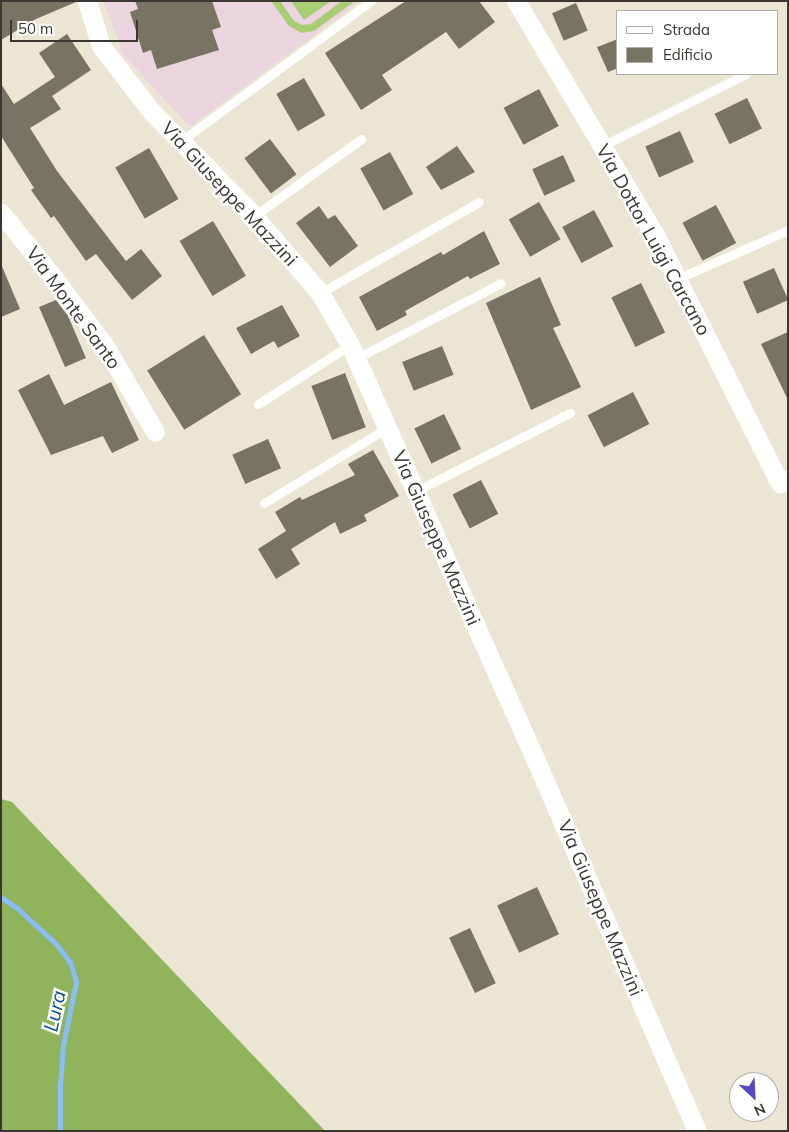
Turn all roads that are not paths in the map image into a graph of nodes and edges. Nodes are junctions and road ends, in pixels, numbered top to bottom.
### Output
1 (87, 1) edge
2 (371, 1) edge
3 (516, 1) edge
4 (744, 75) edge
5 (361, 139) dead end
6 (181, 141) junction
7 (602, 146) junction
8 (479, 202) dead end
9 (1, 213) edge
10 (254, 216) junction
11 (788, 230) edge
12 (677, 279) junction
13 (501, 283) dead end
14 (320, 292) junction
15 (353, 352) junction
16 (258, 404) dead end
17 (570, 413) dead end
18 (387, 428) junction
19 (155, 432) dead end
20 (784, 482) edge
21 (414, 492) junction
22 (264, 503) dead end
23 (697, 1131) edge

1 - 6 street, Via Giuseppe Mazzini
2 - 6 lane
3 - 7 street, Via Dottor Luigi Carcano
4 - 7 lane
5 - 10 lane
6 - 10 street, Via Giuseppe Mazzini
7 - 12 street, Via Dottor Luigi Carcano
8 - 14 lane
9 - 19 street, Via Monte Santo
10 - 14 street, Via Giuseppe Mazzini
11 - 12 lane
12 - 20 street, Via Dottor Luigi Carcano
13 - 15 lane
14 - 15 street, Via Giuseppe Mazzini
15 - 16 lane
15 - 18 street, Via Giuseppe Mazzini
17 - 21 lane
18 - 21 street, Via Giuseppe Mazzini
18 - 22 lane
21 - 23 street, Via Giuseppe Mazzini

